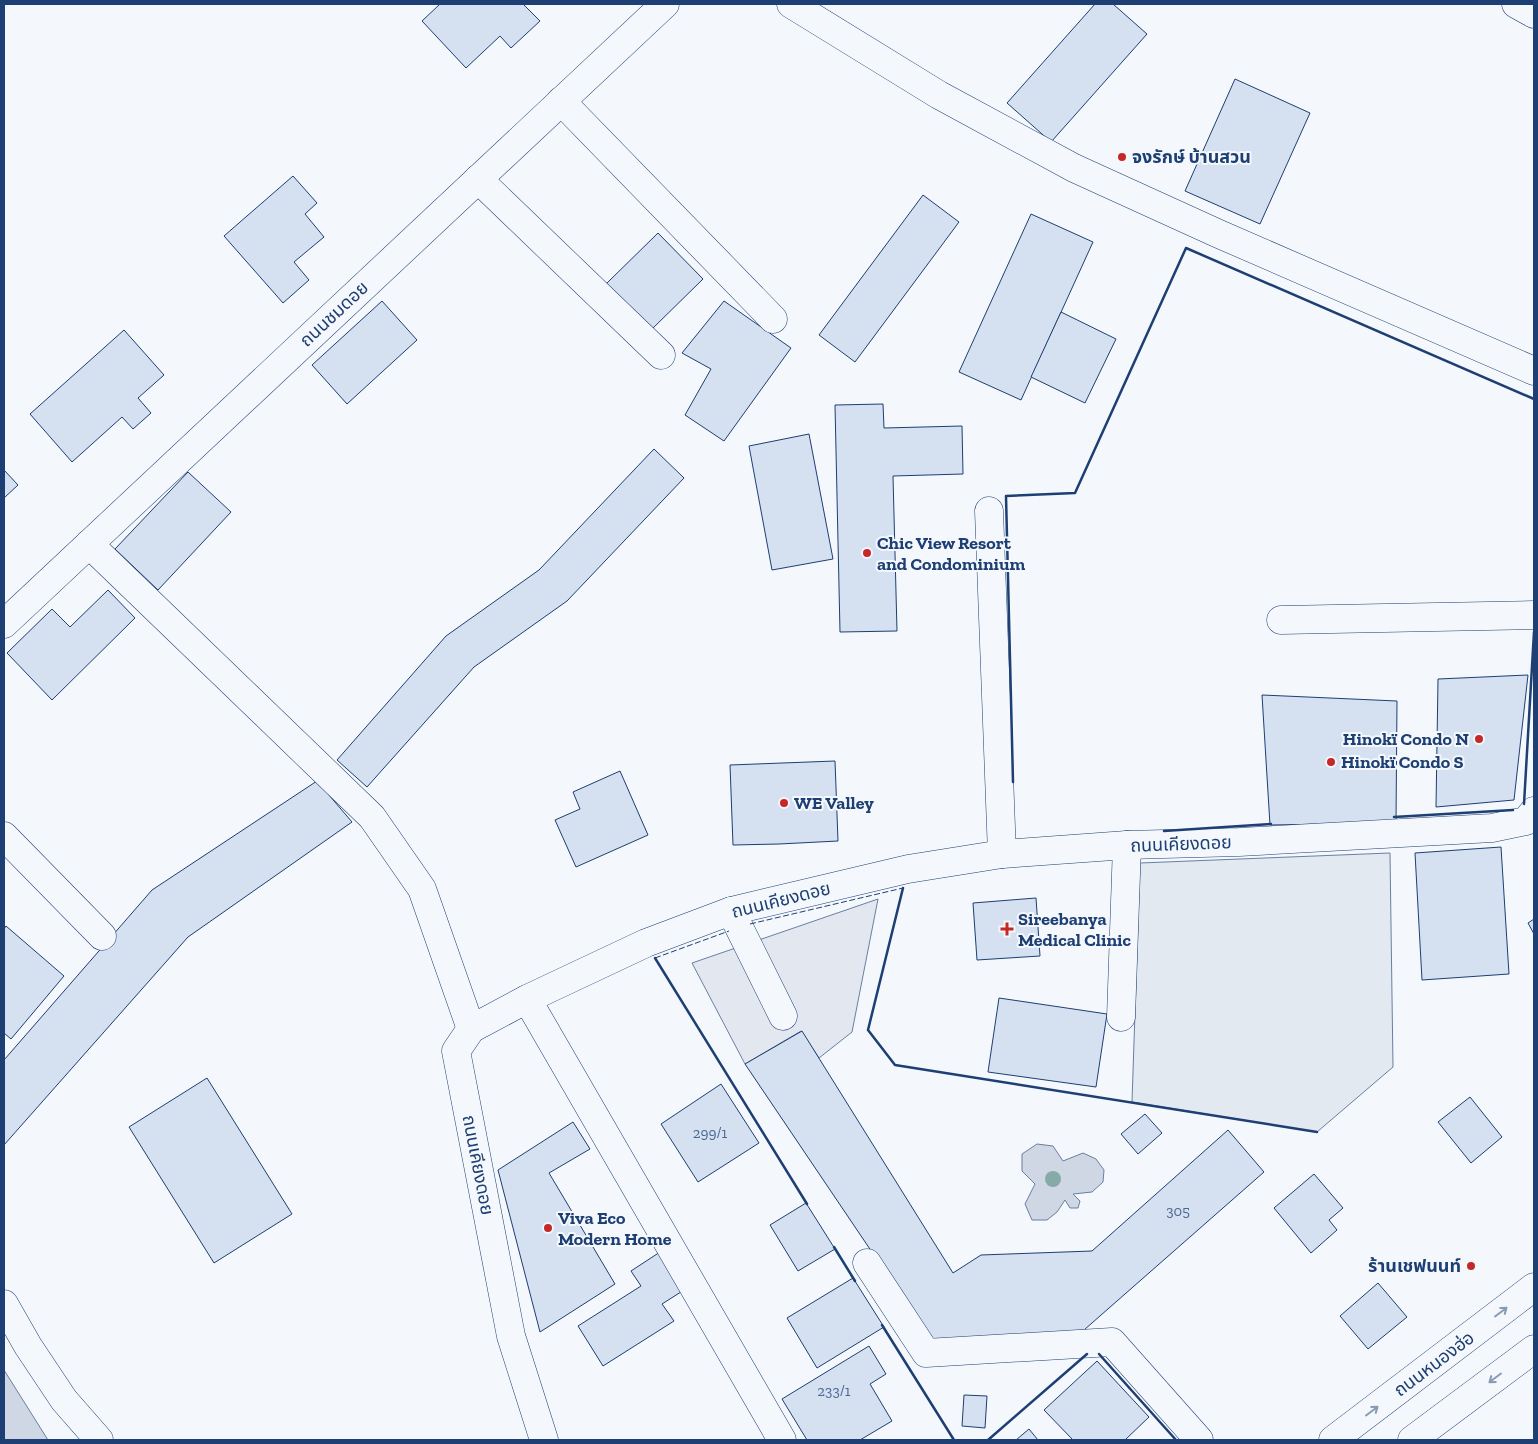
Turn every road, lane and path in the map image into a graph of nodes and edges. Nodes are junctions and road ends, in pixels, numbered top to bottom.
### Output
1 (665, 4) edge
2 (791, 4) edge
3 (1516, 4) edge
4 (1534, 14) edge
5 (561, 101) junction
6 (478, 179) junction
7 (773, 319) dead end
8 (661, 355) dead end
9 (1534, 371) edge
10 (989, 511) dead end
11 (89, 544) junction
12 (1534, 615) edge
13 (1281, 620) dead end
14 (4, 624) edge
15 (1534, 811) edge
16 (4, 836) edge
17 (1127, 845) junction
18 (1002, 854) junction
19 (731, 911) junction
20 (102, 936) dead end
21 (527, 999) junction
22 (783, 1016) dead end
23 (1121, 1018) dead end
24 (471, 1029) junction
25 (867, 1263) dead end
26 (1534, 1287) edge
27 (4, 1304) edge
28 (1534, 1349) edge
29 (99, 1440) edge
30 (544, 1440) edge
31 (782, 1440) edge
32 (1199, 1440) edge
33 (1333, 1440) edge
34 (1412, 1440) edge

1 - 5 street, ถนนชมดอย
2 - 9 street
3 - 4 street
5 - 6 street, ถนนชมดอย
5 - 7 street
6 - 8 street
6 - 11 street, ถนนชมดอย
10 - 18 street
11 - 14 street, ถนนชมดอย
11 - 24 street
12 - 13 street
15 - 17 street, ถนนเคียงดอย
16 - 20 street
17 - 18 street, ถนนเคียงดอย
17 - 23 street
18 - 19 street, ถนนเคียงดอย
19 - 21 street, ถนนเคียงดอย
19 - 22 street
21 - 24 street, ถนนเคียงดอย
21 - 31 street
24 - 30 street, ถนนเคียงดอย
25 - 32 street
33 -> 26 street, ถนนหนองฮ่อ
27 - 29 street
28 -> 34 street

